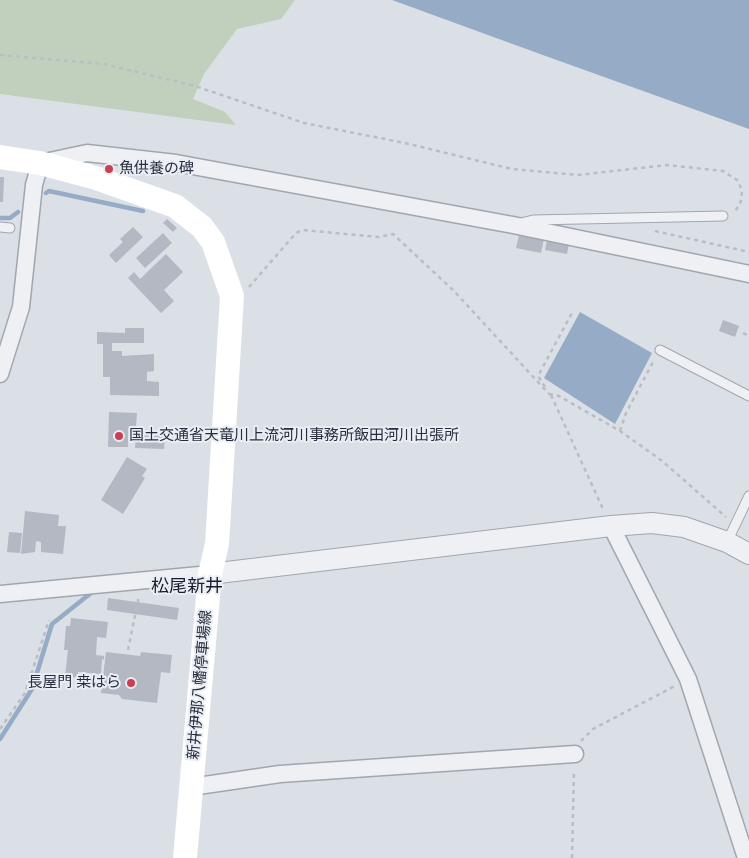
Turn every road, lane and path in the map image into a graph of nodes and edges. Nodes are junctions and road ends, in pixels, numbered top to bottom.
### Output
1 (0, 55) edge
2 (0, 157) edge
3 (40, 163) junction
4 (723, 216) joint
5 (513, 225) junction
6 (648, 229) dead end
7 (749, 252) edge
8 (749, 274) edge
9 (232, 296) junction
10 (573, 311) dead end
11 (743, 333) dead end
12 (749, 336) edge
13 (660, 350) joint
14 (0, 374) edge
15 (550, 394) junction
16 (749, 396) edge
17 (620, 431) junction
18 (749, 496) edge
19 (611, 526) junction
20 (731, 533) junction
21 (749, 554) edge
22 (210, 574) junction
23 (142, 580) junction
24 (0, 594) edge
25 (49, 620) dead end
26 (128, 650) dead end
27 (688, 679) junction
28 (0, 729) edge
29 (574, 754) junction
30 (190, 787) junction
31 (185, 858) edge
32 (572, 858) edge
33 (746, 858) edge

1 - 4 path
2 - 3 main road, 新井伊那八幡停車場線
3 - 5 street
3 - 9 main road, 新井伊那八幡停車場線
3 - 14 street
4 - 5 lane
5 - 8 street
6 - 7 path
9 - 15 path
9 - 22 main road, 新井伊那八幡停車場線
10 - 15 path
11 - 12 path
13 - 16 lane
13 - 17 path
15 - 17 path
15 - 19 path
17 - 20 path
18 - 20 lane
19 - 20 street
19 - 22 street
19 - 27 street
20 - 21 street
22 - 23 street
22 - 30 main road, 新井伊那八幡停車場線
23 - 24 street
23 - 26 path
25 - 28 path
27 - 29 path
27 - 33 street
29 - 30 street
29 - 32 path
30 - 31 main road, 新井伊那八幡停車場線

